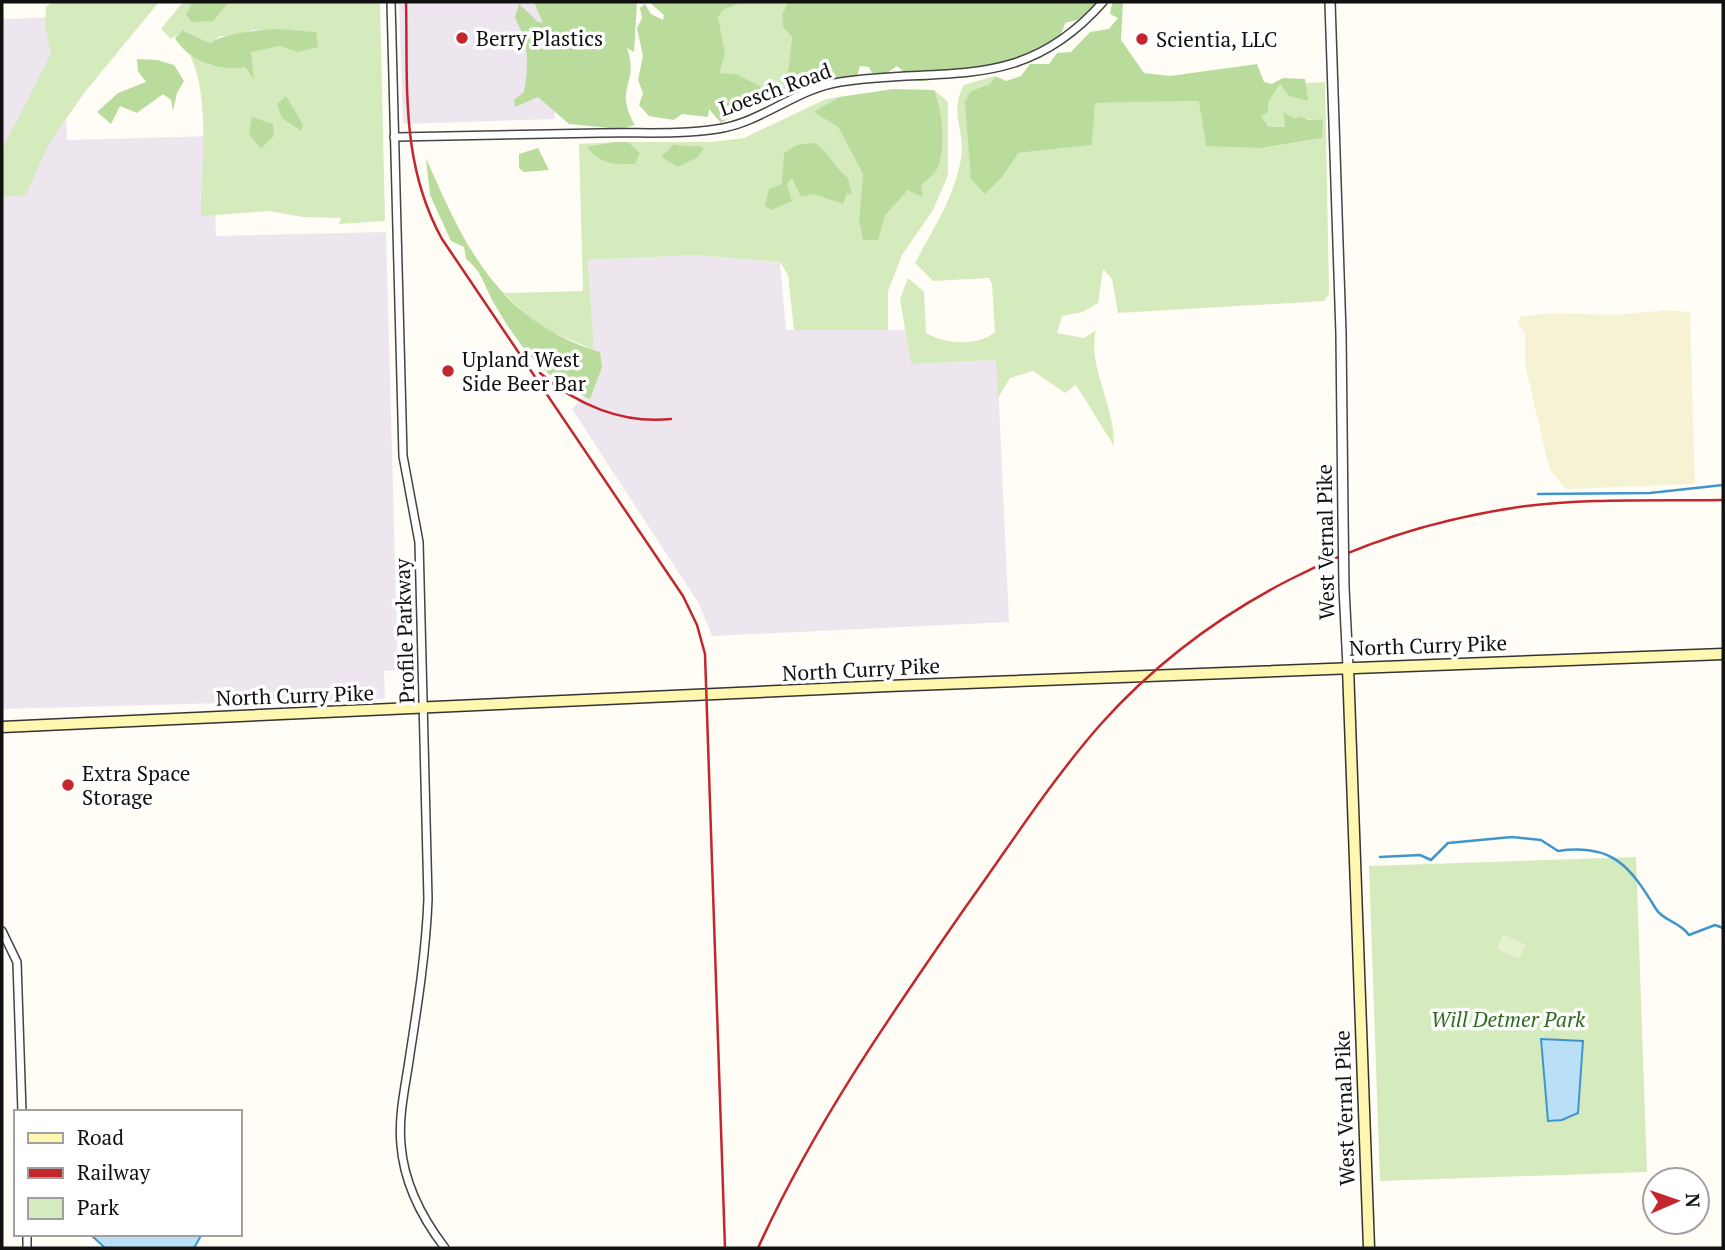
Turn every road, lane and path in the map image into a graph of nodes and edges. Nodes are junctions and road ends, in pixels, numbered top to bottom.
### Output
1 (391, 2) edge
2 (1103, 2) edge
3 (1330, 2) edge
4 (394, 137) junction
5 (1723, 654) edge
6 (1348, 667) junction
7 (423, 709) junction
8 (2, 727) edge
9 (2, 930) edge
10 (22, 1110) edge
11 (444, 1248) edge
12 (1368, 1248) edge

1 - 4 street, Profile Parkway
2 - 4 street, Loesch Road
3 - 6 street, West Vernal Pike, bridge
4 - 7 street, Profile Parkway
5 - 6 main road, North Curry Pike
6 - 7 main road, North Curry Pike
6 - 12 main road, West Vernal Pike
7 - 8 main road, North Curry Pike
7 - 11 street, Profile Parkway
9 - 10 street

